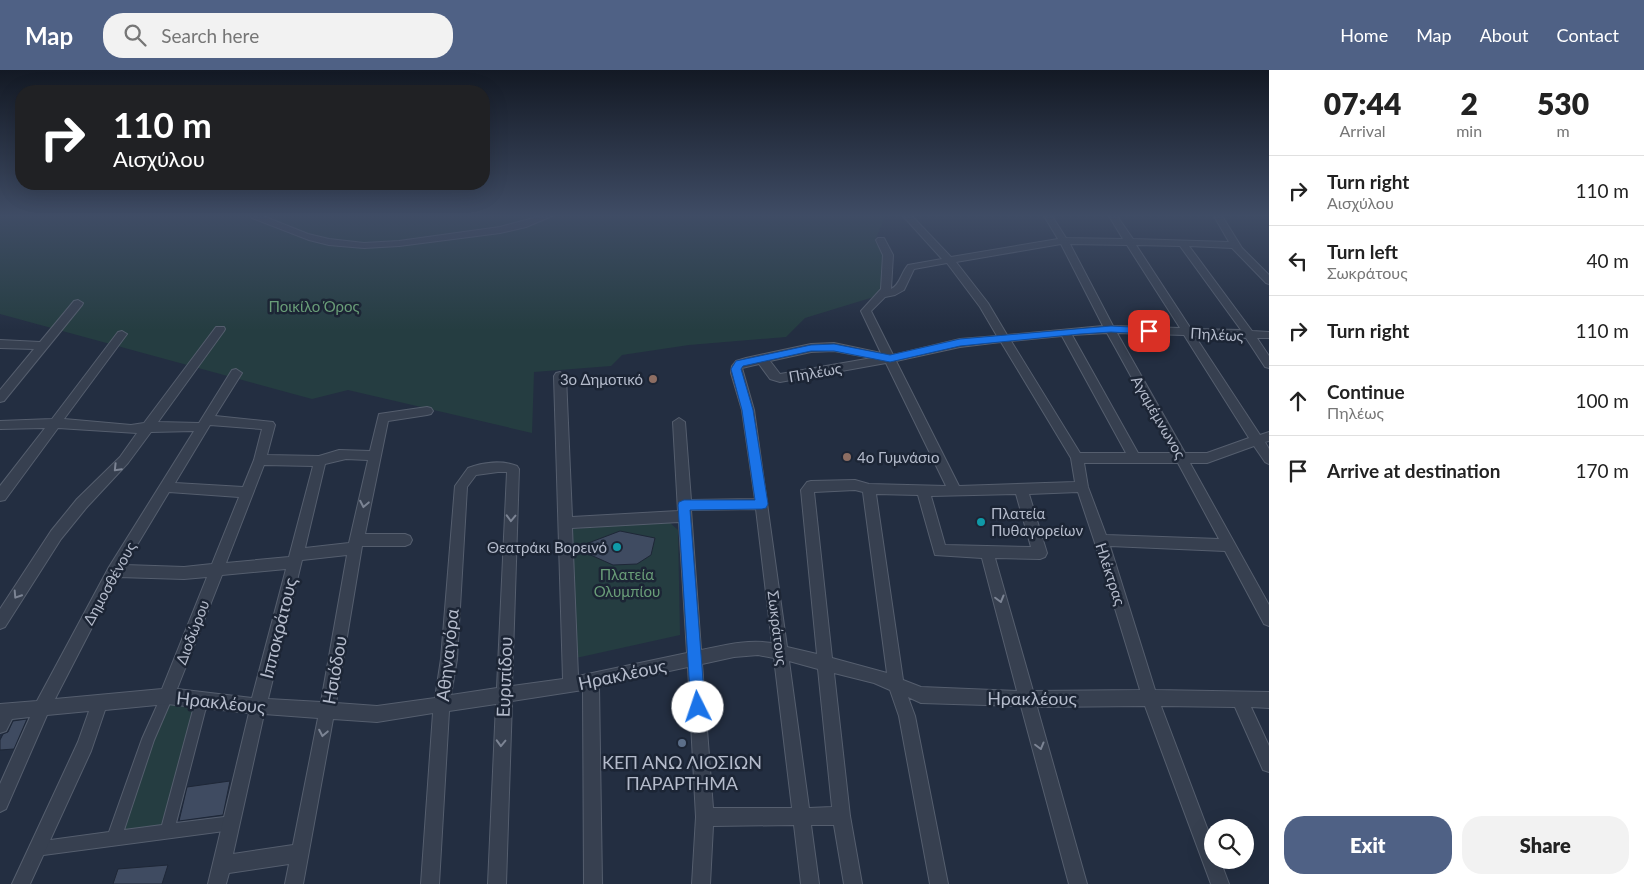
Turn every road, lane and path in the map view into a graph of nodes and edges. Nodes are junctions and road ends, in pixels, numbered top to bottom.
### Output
1 (888, 254) edge
2 (943, 254) edge
3 (990, 254) edge
4 (1071, 254) edge
5 (1138, 254) edge
6 (1190, 254) edge
7 (1243, 254) edge
8 (950, 261) junction
9 (1269, 281) edge
10 (882, 294) junction
11 (78, 303) dead end
12 (220, 329) dead end
13 (1111, 329) junction
14 (1065, 332) junction
15 (1188, 332) junction
16 (122, 334) dead end
17 (1250, 335) junction
18 (1269, 335) edge
19 (1004, 338) junction
20 (0, 344) edge
21 (42, 346) junction
22 (760, 359) junction
23 (890, 359) junction
24 (1269, 364) edge
25 (236, 373) dead end
26 (560, 376) dead end
27 (0, 398) edge
28 (427, 411) dead end
29 (680, 422) dead end
30 (54, 423) junction
31 (205, 424) junction
32 (0, 426) edge
33 (146, 429) junction
34 (1263, 438) edge
35 (373, 456) junction
36 (1077, 458) junction
37 (1135, 459) junction
38 (1183, 459) junction
39 (1269, 459) edge
40 (260, 460) junction
41 (320, 461) junction
42 (513, 469) joint
43 (1082, 487) junction
44 (166, 488) junction
45 (869, 489) junction
46 (1021, 489) junction
47 (924, 490) junction
48 (954, 491) junction
49 (246, 492) junction
50 (0, 496) edge
51 (762, 504) junction
52 (684, 510) junction
53 (566, 523) junction
54 (405, 540) dead end
55 (1101, 540) junction
56 (356, 544) junction
57 (1229, 544) junction
58 (987, 552) junction
59 (295, 558) junction
60 (217, 569) junction
61 (114, 571) junction
62 (1269, 619) edge
63 (0, 622) edge
64 (781, 652) junction
65 (695, 659) junction
66 (824, 663) junction
67 (591, 681) junction
68 (896, 684) junction
69 (571, 685) junction
70 (503, 694) junction
71 (167, 696) junction
72 (1150, 698) junction
73 (1027, 699) junction
74 (1239, 699) junction
75 (204, 700) junction
76 (1269, 700) edge
77 (100, 702) junction
78 (442, 704) junction
79 (258, 706) junction
80 (42, 708) junction
81 (327, 711) junction
82 (2, 716) edge
83 (1269, 764) edge
84 (0, 802) edge
85 (801, 814) junction
86 (841, 816) junction
87 (704, 817) junction
88 (232, 823) junction
89 (167, 831) junction
90 (114, 838) junction
91 (36, 849) junction
92 (300, 853) junction
93 (222, 865) junction
94 (21, 884) edge
95 (217, 884) edge
96 (294, 884) edge
97 (430, 884) edge
98 (497, 884) edge
99 (593, 884) edge
100 (701, 884) edge
101 (810, 884) edge
102 (853, 884) edge
103 (940, 884) edge
104 (1078, 884) edge
105 (1220, 884) edge

1 - 10 street
2 - 8 street, Ηλέκτρας
3 - 8 street
4 - 13 street, Αγαμέμνωνος
5 - 15 street
6 - 17 street
7 - 9 street
8 - 10 street
8 - 19 street, Ηλέκτρας
10 - 23 street
11 - 21 street
12 - 33 street
13 - 14 street, Πηλέως
13 - 15 street, Πηλέως
13 - 38 street, Αγαμέμνωνος
14 - 19 street, Πηλέως
14 - 37 street
15 - 17 street, Πηλέως
15 - 34 street
16 - 30 street
17 - 18 street, Πηλέως
17 - 24 street
19 - 23 street, Πηλέως
19 - 36 street, Ηλέκτρας
20 - 21 street
21 - 27 street
22 - 23 street
22 - 23 street, Πηλέως
22 - 51 street, Σωκράτους
23 - 48 street
25 - 31 street, Δημοσθένους
26 - 53 street
28 - 35 street, Ησιόδου
29 - 52 street
30 - 32 street
30 - 33 street
30 - 50 street
31 - 33 street
31 - 40 street, Διοδώρου
31 - 44 street, Δημοσθένους
33 -> 63 street
34 - 38 street
34 - 39 street
35 - 41 street
35 -> 56 street, Ησιόδου
36 - 37 street
36 - 43 street, Ηλέκτρας
37 - 38 street
38 - 57 street, Αγαμέμνωνος
40 - 41 street
40 - 49 street, Διοδώρου
41 - 59 street, Ιπποκράτους
42 -> 70 street, Ευριπίδου
42 - 78 street, Αθηναγόρα
43 - 46 street
43 - 55 street, Ηλέκτρας
44 - 49 street
44 - 61 street, Δημοσθένους
45 - 47 street
45 - 66 street
45 - 68 street
46 - 48 street
46 - 58 street
47 - 48 street
47 - 58 street
49 - 60 street, Διοδώρου
51 - 52 street
51 - 64 street, Σωκράτους
52 - 53 street
52 - 65 street
53 - 69 street
54 - 56 street
55 - 57 street
55 - 72 street, Ηλέκτρας
56 - 59 street
56 - 81 street, Ησιόδου
57 - 62 street, Αγαμέμνωνος
58 -> 73 street
59 - 60 street
59 - 79 street, Ιπποκράτους
60 - 61 street
60 - 71 street, Διοδώρου
61 - 80 street, Δημοσθένους
64 - 65 street, Ηρακλέους
64 - 66 street, Ηρακλέους
64 - 85 street, Σωκράτους
65 - 67 street, Ηρακλέους
65 - 87 street
66 - 68 street, Ηρακλέους
66 - 86 street
67 - 69 street, Ηρακλέους
67 - 99 street
68 - 73 street, Ηρακλέους
68 - 103 street
69 - 70 street, Ηρακλέους
70 - 78 street, Ηρακλέους
70 -> 98 street, Ευριπίδου
71 - 75 street, Ηρακλέους
71 - 77 street, Ηρακλέους
71 - 90 street, Διοδώρου
72 - 73 street, Ηρακλέους
72 - 74 street, Ηρακλέους
72 - 105 street, Ηλέκτρας
73 -> 104 street
74 - 76 street, Ηρακλέους
74 - 83 street
75 - 79 street, Ηρακλέους
75 - 89 street
77 - 80 street, Ηρακλέους
77 - 91 street
78 - 81 street, Ηρακλέους
78 - 97 street, Αθηναγόρα
79 - 81 street, Ηρακλέους
79 - 88 street, Ιπποκράτους
80 - 82 street, Ηρακλέους
80 - 84 street, Δημοσθένους
81 -> 92 street, Ησιόδου
85 - 86 street
85 - 87 street
85 - 101 street, Σωκράτους
86 - 102 street
87 - 100 street
88 - 89 street
88 - 93 street, Ιπποκράτους
89 - 90 street
90 - 91 street
91 - 94 street
92 - 93 street
92 - 96 street, Ησιόδου
93 - 95 street, Ιπποκράτους

